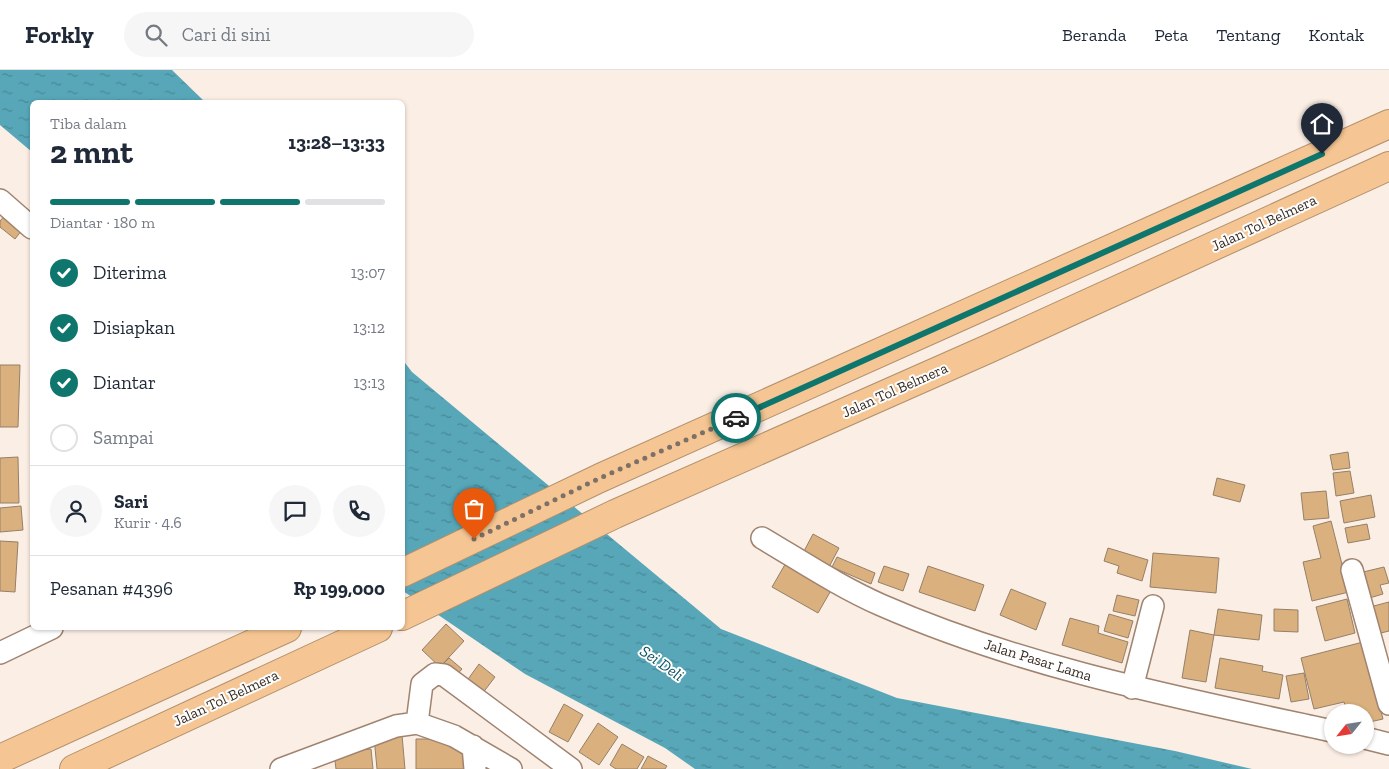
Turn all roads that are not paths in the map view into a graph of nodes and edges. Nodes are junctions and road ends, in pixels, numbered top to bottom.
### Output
1 (1389, 124) edge
2 (1389, 166) edge
3 (2, 206) edge
4 (30, 227) edge
5 (762, 538) dead end
6 (1352, 570) dead end
7 (405, 572) edge
8 (1153, 606) dead end
9 (405, 615) edge
10 (48, 630) edge
11 (284, 630) edge
12 (371, 631) edge
13 (1382, 650) edge
14 (0, 653) edge
15 (1132, 688) junction
16 (1389, 704) edge
17 (418, 723) junction
18 (1324, 729) edge
19 (1374, 740) edge
20 (1389, 744) edge
21 (473, 746) junction
22 (0, 759) edge
23 (331, 760) edge
24 (74, 769) edge
25 (280, 769) edge
26 (475, 769) edge
27 (511, 769) edge
28 (571, 769) edge

1 - 7 highway
2 - 9 highway, Jalan Tol Belmera
3 - 4 street
5 - 15 street, Jalan Pasar Lama
6 - 13 street
8 - 15 street
10 - 14 street
11 - 22 highway
12 - 24 highway, Jalan Tol Belmera
13 - 16 street
15 - 18 street, Jalan Pasar Lama
17 - 21 street
17 - 23 street
17 - 28 street
19 - 20 street
21 - 26 street
21 - 27 street
23 - 25 street

